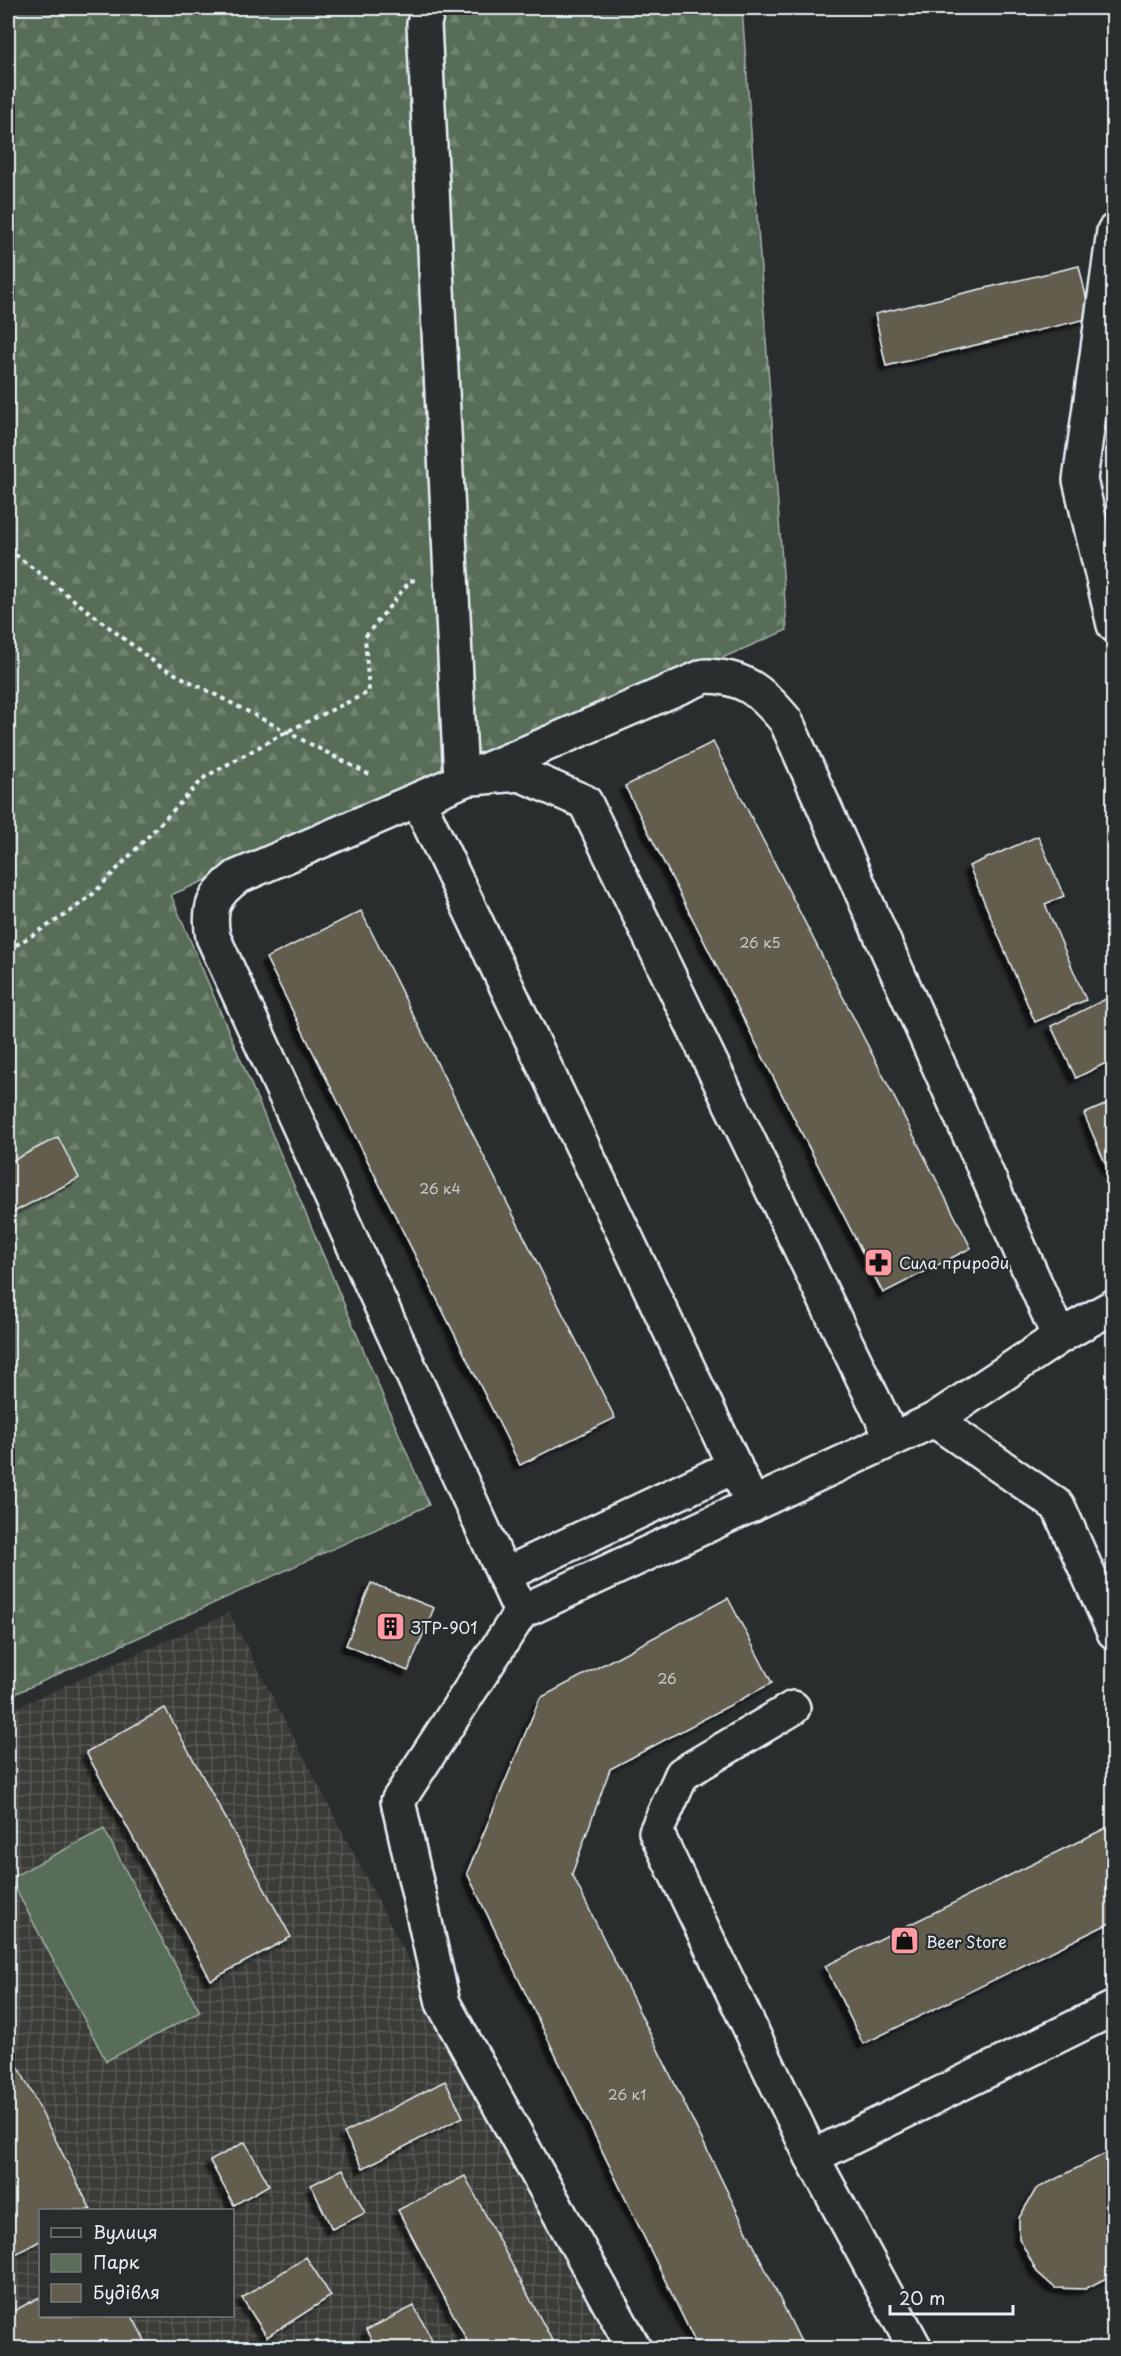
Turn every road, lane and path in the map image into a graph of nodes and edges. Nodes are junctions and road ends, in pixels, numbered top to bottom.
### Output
1 (428, 8) edge
2 (1113, 231) edge
3 (8, 549) edge
4 (450, 574) junction
5 (1113, 625) edge
6 (286, 732) junction
7 (461, 779) junction
8 (418, 800) junction
9 (8, 950) edge
10 (1113, 1306) edge
11 (1059, 1337) junction
12 (934, 1420) junction
13 (892, 1438) junction
14 (735, 1466) junction
15 (753, 1505) junction
16 (504, 1575) junction
17 (521, 1612) junction
18 (1113, 1632) edge
19 (793, 1708) dead end
20 (1113, 2008) edge
21 (812, 2157) junction
22 (634, 2349) edge
23 (915, 2349) edge

1 - 4 street
2 - 5 street
3 - 6 path
4 - 6 path
4 - 7 street
6 - 8 path
6 - 9 path
7 - 8 street
7 - 11 street
7 - 13 street
8 - 14 street
8 - 16 street
10 - 11 street
11 - 12 street
12 - 13 street
12 - 18 street
13 - 15 street
14 - 15 street
14 - 16 street
15 - 17 street
16 - 17 street
17 - 22 street
19 - 21 street
20 - 21 street
21 - 23 street

